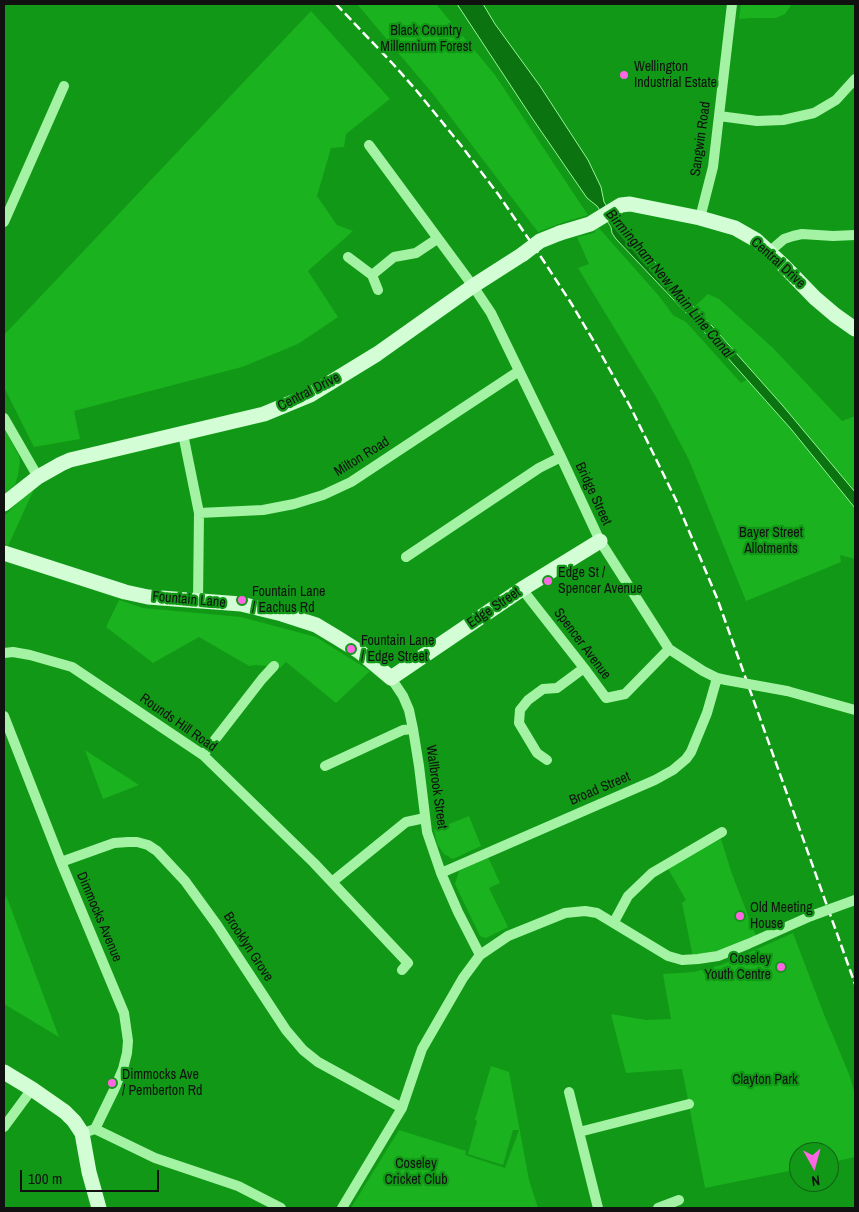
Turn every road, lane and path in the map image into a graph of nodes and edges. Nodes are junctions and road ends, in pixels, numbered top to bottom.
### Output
1 (732, 4) edge
2 (855, 79) edge
3 (64, 86) dead end
4 (719, 116) junction
5 (369, 145) dead end
6 (700, 218) junction
7 (4, 222) edge
8 (855, 235) edge
9 (437, 239) junction
10 (769, 252) junction
11 (348, 258) dead end
12 (372, 275) junction
13 (473, 286) junction
14 (378, 290) dead end
15 (855, 329) edge
16 (519, 371) junction
17 (4, 418) edge
18 (183, 434) junction
19 (561, 457) junction
20 (38, 477) junction
21 (4, 504) edge
22 (199, 513) junction
23 (600, 541) junction
24 (4, 553) edge
25 (406, 557) dead end
26 (522, 589) junction
27 (198, 601) junction
28 (669, 649) junction
29 (4, 653) edge
30 (274, 666) dead end
31 (584, 668) junction
32 (391, 678) junction
33 (722, 679) junction
34 (855, 710) edge
35 (4, 716) edge
36 (414, 729) junction
37 (203, 755) junction
38 (547, 760) dead end
39 (325, 766) dead end
40 (425, 818) junction
41 (722, 832) dead end
42 (61, 862) junction
43 (441, 872) junction
44 (332, 882) junction
45 (855, 900) edge
46 (614, 922) junction
47 (480, 955) junction
48 (402, 970) dead end
49 (4, 1072) edge
50 (32, 1089) junction
51 (569, 1092) dead end
52 (689, 1104) dead end
53 (402, 1108) junction
54 (4, 1127) edge
55 (89, 1131) junction
56 (579, 1132) junction
57 (679, 1200) dead end
58 (669, 1206) edge
59 (99, 1208) edge
60 (282, 1208) edge
61 (342, 1208) edge
62 (598, 1208) edge
63 (658, 1208) edge

1 - 4 street, Sangwin Road
2 - 4 street
3 - 7 street
4 - 6 street, Sangwin Road
5 - 9 street, Bridge Street
6 - 10 street, Central Drive
6 - 13 street, Central Drive, bridge
8 - 10 street
9 - 12 street
9 - 13 street, Bridge Street
10 - 15 street, Central Drive
11 - 12 street
12 - 14 street
13 - 16 street, Bridge Street
13 - 18 street, Central Drive
16 - 19 street, Bridge Street
16 - 22 street, Milton Road
17 - 20 street
18 - 20 street, Central Drive
18 - 22 street
19 - 23 street, Bridge Street
19 - 25 street
20 - 21 street, Central Drive
22 - 27 street
23 - 26 street, Edge Street
23 - 28 street, Bridge Street
24 - 27 street, Fountain Lane
26 - 31 street, Spencer Avenue
26 - 32 street, Edge Street
27 - 32 street, Fountain Lane
28 - 31 street, Spencer Avenue
28 - 33 street, Bridge Street
29 - 37 street, Rounds Hill Road
30 - 37 street
31 - 38 street
32 - 36 street, Wallbrook Street
33 - 34 street, Bridge Street, bridge
33 - 43 street, Broad Street
35 - 42 street, Dimmocks Avenue
36 - 39 street
36 - 40 street, Wallbrook Street
37 - 44 street, Rounds Hill Road
40 - 43 street, Wallbrook Street
40 - 44 street
41 - 46 street
42 - 53 street, Brooklyn Grove
42 - 55 street, Dimmocks Avenue
43 - 47 street, Wallbrook Street
44 - 48 street, Rounds Hill Road
45 - 46 street, bridge
46 - 47 street
47 - 53 street
49 - 50 street
50 - 54 street
50 - 55 street
51 - 56 street
52 - 56 street
53 - 61 street
55 - 59 street
55 - 60 street
56 - 62 street
57 - 58 street
58 - 63 street

